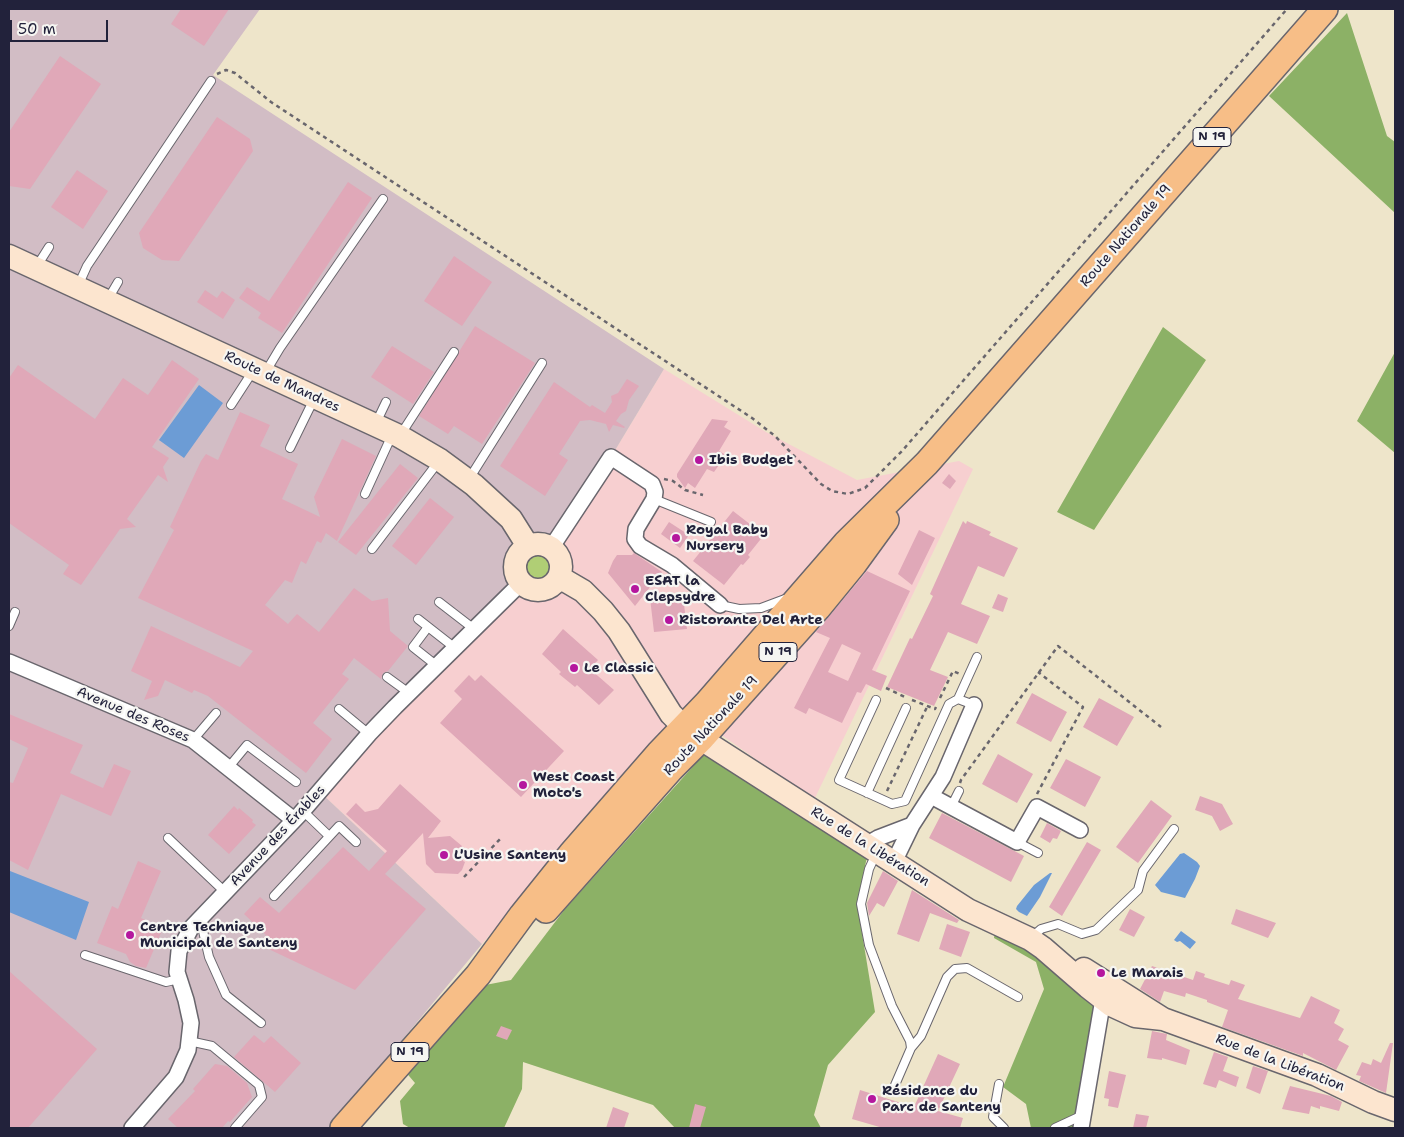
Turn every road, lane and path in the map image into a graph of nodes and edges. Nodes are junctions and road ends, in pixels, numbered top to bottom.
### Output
1 (1287, 9) edge
2 (1325, 9) edge
3 (211, 81) joint
4 (383, 198) dead end
5 (49, 247) dead end
6 (9, 256) edge
7 (36, 268) junction
8 (118, 282) dead end
9 (78, 287) junction
10 (107, 301) junction
11 (454, 352) dead end
12 (542, 363) dead end
13 (260, 371) junction
14 (315, 397) junction
15 (386, 402) dead end
16 (231, 405) dead end
17 (389, 431) junction
18 (290, 448) dead end
19 (440, 460) junction
20 (927, 463) junction
21 (634, 472) junction
22 (468, 480) junction
23 (365, 494) dead end
24 (703, 495) dead end
25 (654, 499) junction
26 (711, 522) dead end
27 (528, 546) junction
28 (551, 548) junction
29 (372, 549) dead end
30 (559, 577) junction
31 (522, 582) junction
32 (808, 586) junction
33 (439, 602) dead end
34 (720, 605) joint
35 (15, 612) dead end
36 (418, 618) dead end
37 (9, 626) edge
38 (428, 626) junction
39 (474, 629) junction
40 (455, 648) junction
41 (977, 657) dead end
42 (9, 662) edge
43 (437, 666) junction
44 (1038, 672) junction
45 (387, 677) dead end
46 (968, 678) junction
47 (886, 688) dead end
48 (409, 693) junction
49 (958, 699) junction
50 (876, 700) dead end
51 (974, 705) joint
52 (927, 707) junction
53 (906, 708) dead end
54 (339, 709) dead end
55 (216, 712) dead end
56 (1161, 728) dead end
57 (692, 733) junction
58 (369, 734) junction
59 (194, 740) junction
60 (228, 768) junction
61 (296, 782) dead end
62 (959, 791) joint
63 (867, 792) junction
64 (931, 796) junction
65 (1035, 798) dead end
66 (883, 800) junction
67 (951, 807) junction
68 (299, 816) junction
69 (912, 824) junction
70 (1174, 829) dead end
71 (1080, 830) dead end
72 (329, 836) junction
73 (502, 837) dead end
74 (168, 838) dead end
75 (356, 842) dead end
76 (1017, 842) junction
77 (879, 853) junction
78 (1038, 853) dead end
79 (464, 878) dead end
80 (225, 892) junction
81 (274, 896) dead end
82 (200, 918) junction
83 (1037, 943) junction
84 (85, 956) dead end
85 (179, 979) junction
86 (1018, 997) dead end
87 (1116, 998) junction
88 (261, 1023) dead end
89 (189, 1041) junction
90 (911, 1048) junction
91 (999, 1084) dead end
92 (895, 1085) dead end
93 (1395, 1110) edge
94 (1082, 1122) edge
95 (132, 1128) edge
96 (235, 1128) edge
97 (343, 1128) edge
98 (1004, 1128) edge
99 (1055, 1128) edge

1 - 3 path
2 - 20 main road, Route Nationale 19 / N 19
3 - 9 lane
4 - 13 lane
5 - 7 lane
6 - 7 street, Route de Mandres
7 - 9 street, Route de Mandres
8 - 10 lane
9 - 10 street, Route de Mandres
10 - 13 street, Route de Mandres
11 - 17 lane
12 - 22 lane
13 - 14 street, Route de Mandres
13 - 16 lane
14 - 17 street, Route de Mandres
14 - 18 lane
15 - 17 lane
17 - 19 street, Route de Mandres
17 - 23 lane
19 - 22 street, Route de Mandres
19 - 29 lane
20 - 32 main road, Route Nationale 19 / N 19
20 - 57 main road, Route Nationale 19 / N 19
21 - 24 path
21 - 25 street
21 - 28 street
22 - 27 street, Route de Mandres
25 - 26 lane
25 - 34 street
27 - 28 street
27 - 31 street
28 - 30 street
30 - 31 street
30 - 57 street
31 - 39 street, Avenue des Érables
32 - 34 lane
32 - 57 main road, Route Nationale 19 / N 19
33 - 39 lane
35 - 37 lane
36 - 38 lane
38 - 40 lane
38 - 43 lane
39 - 40 street, Avenue des Érables
40 - 43 street, Avenue des Érables
41 - 46 lane
42 - 59 street, Avenue des Roses
43 - 48 street, Avenue des Érables
44 - 56 path
44 - 62 path
44 - 65 path
45 - 48 lane
46 - 49 lane
46 - 52 path
47 - 52 path
48 - 58 street, Avenue des Érables
49 - 51 lane
49 - 66 lane
50 - 63 lane
51 - 64 street
52 - 66 path
53 - 63 lane
54 - 58 lane
55 - 59 lane
57 - 77 street, Rue de la Libération
57 - 97 main road, Route Nationale 19 / N 19
58 - 68 street, Avenue des Érables
59 - 60 street, Avenue des Roses
60 - 61 lane
60 - 68 street, Avenue des Roses
62 - 67 lane
63 - 66 lane
64 - 67 street
64 - 69 street
67 - 76 street
68 - 72 lane
68 - 80 street, Avenue des Érables
69 - 77 street
69 - 77 street
70 - 83 lane
71 - 76 street
72 - 75 lane
72 - 81 lane
73 - 79 path
74 - 80 lane
76 - 78 lane
77 - 83 street, Rue de la Libération
77 - 90 lane
80 - 82 street, Avenue des Érables
82 - 85 street, Avenue des Érables
82 - 88 lane
83 - 87 street, Rue de la Libération
84 - 85 lane
85 - 89 street, Avenue des Érables
86 - 90 lane
87 - 93 street, Rue de la Libération
87 - 94 street
89 - 95 street, Avenue des Érables
89 - 96 lane
90 - 92 lane
91 - 98 lane
94 - 99 lane

